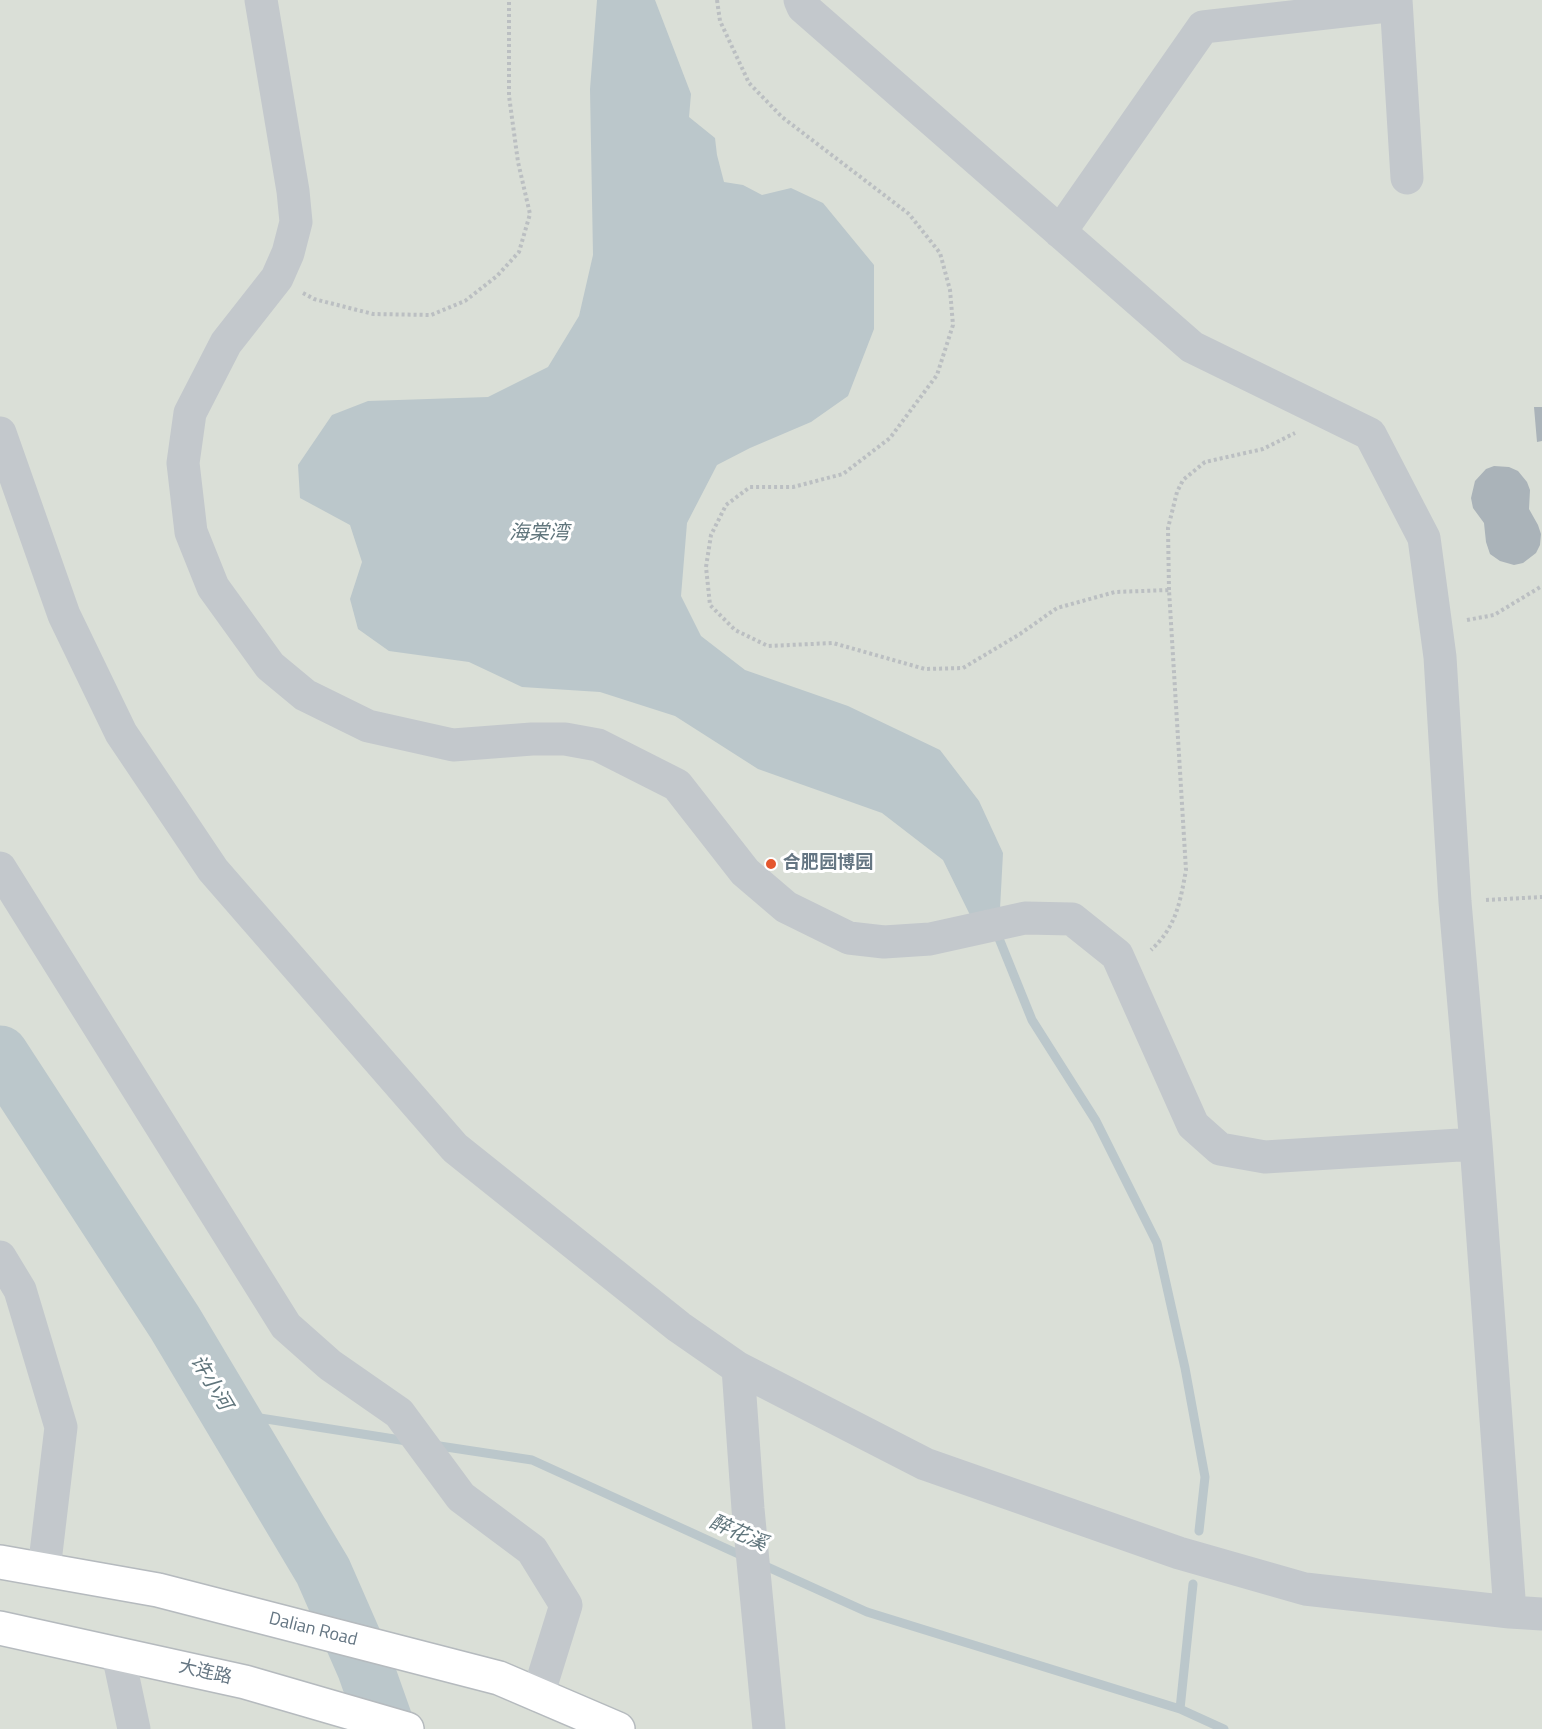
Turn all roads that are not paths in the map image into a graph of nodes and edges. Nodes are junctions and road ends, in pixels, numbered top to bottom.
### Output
1 (261, 0) edge
2 (800, 0) edge
3 (1396, 2) edge
4 (1407, 178) dead end
5 (1060, 232) junction
6 (0, 433) edge
7 (0, 868) edge
8 (1476, 1144) junction
9 (0, 1257) edge
10 (738, 1368) junction
11 (0, 1562) edge
12 (44, 1570) junction
13 (1510, 1612) junction
14 (1542, 1614) edge
15 (0, 1628) edge
16 (118, 1654) junction
17 (538, 1695) junction
18 (135, 1729) edge
19 (407, 1729) edge
20 (618, 1729) edge
21 (769, 1729) edge

1 - 8 street
2 - 5 street
3 - 4 street
3 - 5 street
5 - 8 street
6 - 10 street
7 - 17 street
8 - 13 street
9 - 12 street
10 - 13 street
10 - 21 street
11 - 12 main road, Dalian Road
12 - 17 main road, Dalian Road
13 - 14 street
15 - 16 main road, 大连路
16 - 18 street
16 - 19 main road, 大连路
17 - 20 main road, Dalian Road

